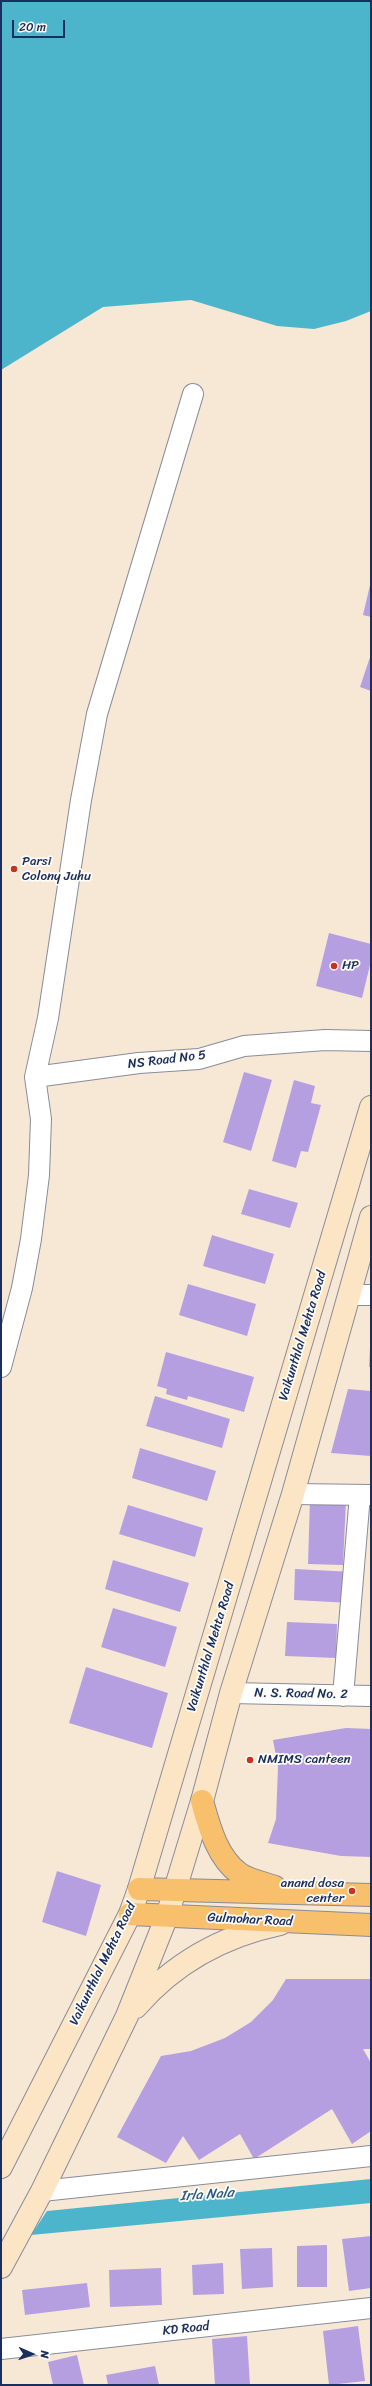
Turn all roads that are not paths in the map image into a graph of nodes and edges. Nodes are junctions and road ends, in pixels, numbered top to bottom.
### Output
1 (193, 394) dead end
2 (371, 1041) edge
3 (34, 1077) junction
4 (371, 1107) edge
5 (371, 1217) edge
6 (349, 1295) junction
7 (371, 1296) edge
8 (1, 1367) edge
9 (293, 1494) junction
10 (366, 1495) edge
11 (231, 1693) junction
12 (342, 1696) junction
13 (371, 1696) edge
14 (202, 1801) junction
15 (139, 1889) junction
16 (174, 1891) junction
17 (290, 1893) junction
18 (371, 1895) edge
19 (130, 1914) junction
20 (167, 1916) junction
21 (288, 1922) junction
22 (371, 1925) edge
23 (127, 2016) junction
24 (371, 2156) edge
25 (1, 2167) edge
26 (42, 2191) junction
27 (1, 2267) edge
28 (371, 2308) edge
29 (1, 2350) edge

1 - 3 street
2 - 3 street, NS Road No 5
3 - 8 street
4 - 15 main road, Vaikunthlal Mehta Road
5 - 6 main road
6 - 7 street
6 - 9 main road
9 - 10 street
9 - 11 main road
10 - 12 street
11 - 12 street, N. S. Road No. 2
11 - 14 main road
12 - 13 street, N. S. Road No. 2
14 - 16 main road
14 - 17 main road
15 - 16 main road, Gulmohar Road
15 - 19 main road, Vaikunthlal Mehta Road
16 - 17 main road, Gulmohar Road
16 - 20 main road
17 - 18 main road, Gulmohar Road
19 - 20 main road, Gulmohar Road
19 - 25 main road, Vaikunthlal Mehta Road
20 - 21 main road, Gulmohar Road
20 - 23 main road
21 - 22 main road, Gulmohar Road
21 - 23 main road
23 - 26 main road
24 - 26 street
26 - 27 main road
28 - 29 street, KD Road

